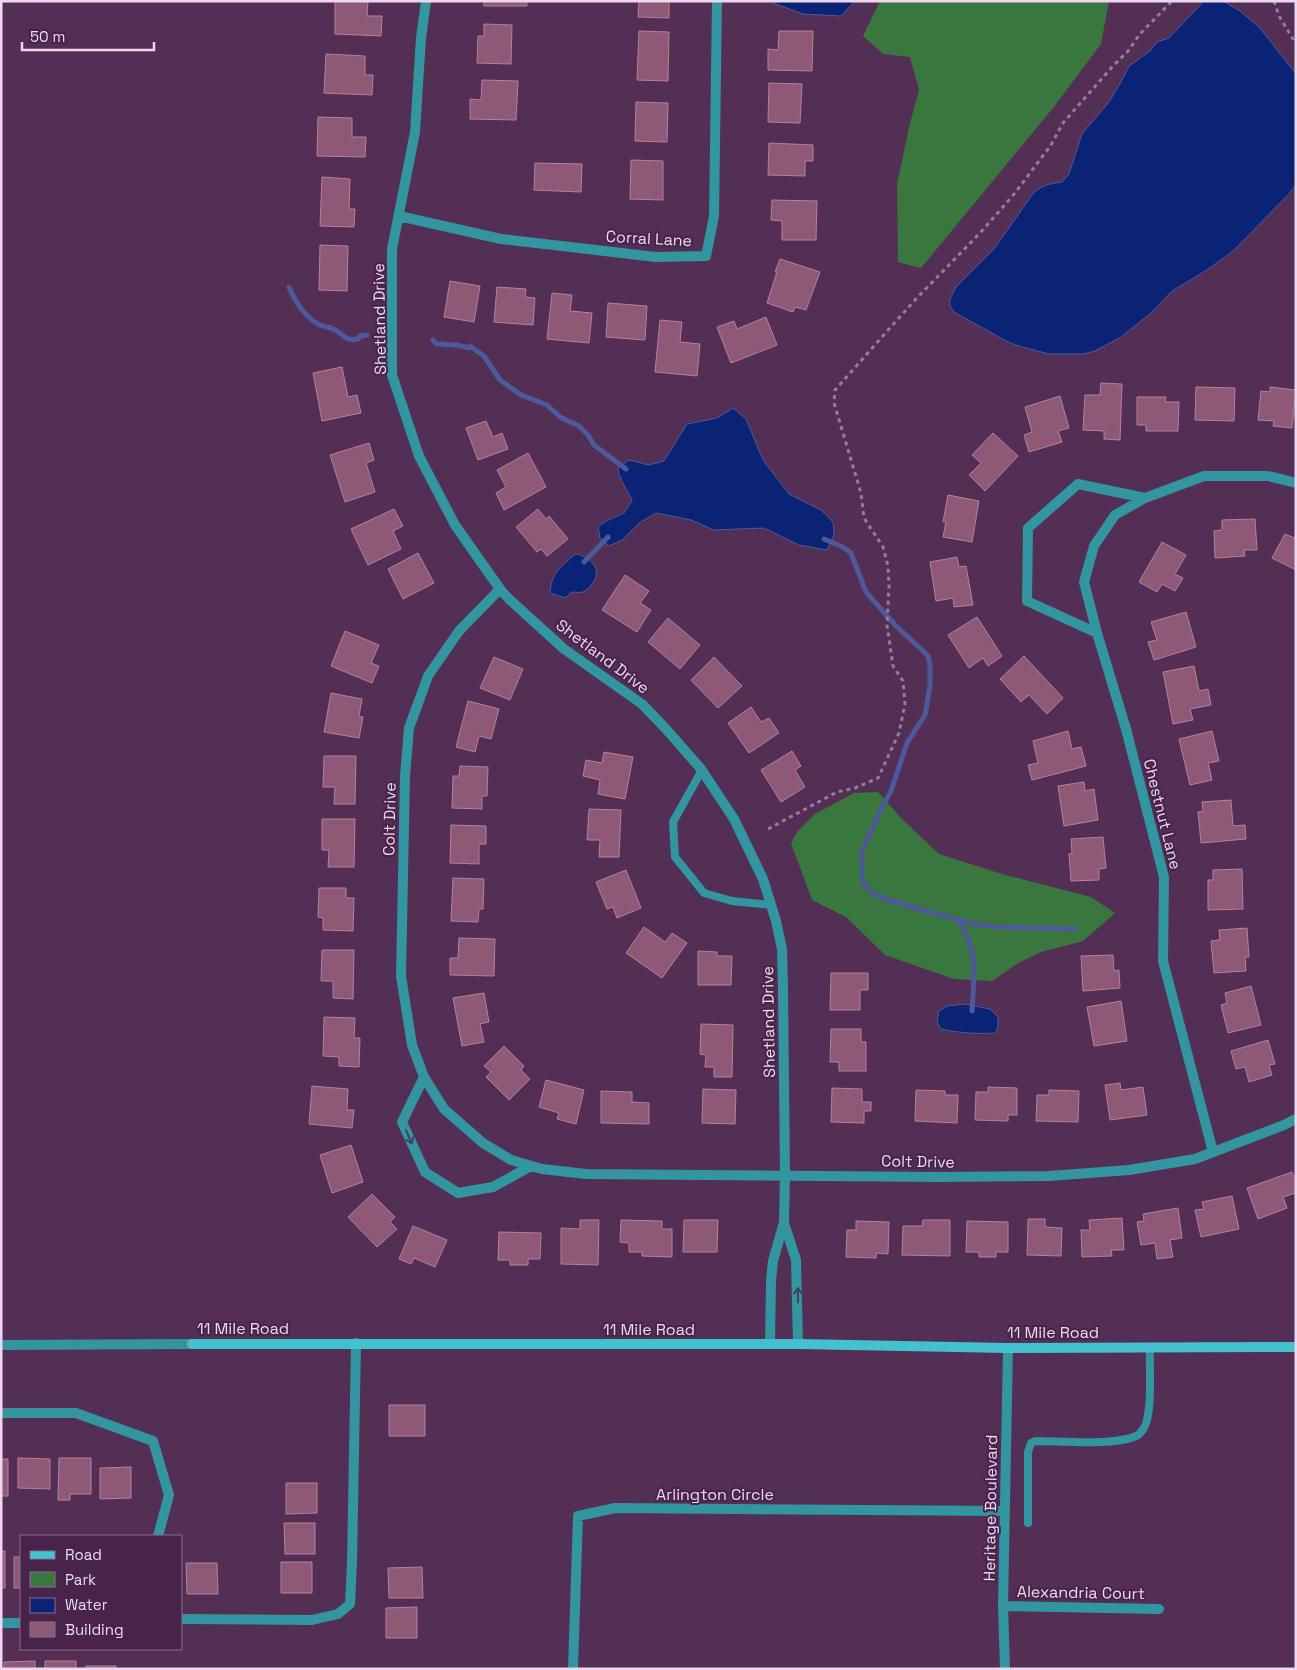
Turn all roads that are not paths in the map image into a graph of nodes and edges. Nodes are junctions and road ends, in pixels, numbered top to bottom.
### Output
1 (426, 1) edge
2 (717, 1) edge
3 (399, 216) junction
4 (1296, 483) edge
5 (1145, 498) junction
6 (500, 589) junction
7 (1097, 632) junction
8 (702, 770) junction
9 (771, 905) junction
10 (424, 1077) junction
11 (1296, 1119) edge
12 (1213, 1152) junction
13 (531, 1166) junction
14 (785, 1174) junction
15 (784, 1222) junction
16 (356, 1343) junction
17 (770, 1344) junction
18 (798, 1344) junction
19 (1, 1345) edge
20 (1150, 1347) junction
21 (1296, 1347) edge
22 (1008, 1348) junction
23 (1, 1413) edge
24 (1006, 1511) junction
25 (1028, 1523) dead end
26 (158, 1535) edge
27 (1003, 1606) junction
28 (1159, 1609) dead end
29 (182, 1619) edge
30 (1, 1623) edge
31 (20, 1623) edge
32 (573, 1669) edge
33 (1005, 1669) edge

1 - 3 street, Shetland Drive
2 - 3 street, Corral Lane
3 - 6 street, Shetland Drive
4 - 5 street, Chestnut Lane
5 - 7 street, Chestnut Lane
5 - 7 street
6 - 8 street, Shetland Drive
6 - 10 street, Colt Drive
7 - 12 street, Chestnut Lane
8 - 9 street, Shetland Drive
8 - 9 lane
9 - 14 street, Shetland Drive
10 - 13 street, Colt Drive
10 -> 13 street
11 - 12 street, Colt Drive
12 - 14 street, Colt Drive
13 - 14 street, Colt Drive
14 - 15 street, Shetland Drive
15 - 17 street, Shetland Drive
18 -> 15 street, Shetland Drive
16 - 17 street, 11 Mile Road
16 - 19 street, 11 Mile Road
16 - 29 street
17 - 18 street, 11 Mile Road
18 - 22 street, 11 Mile Road
20 - 21 street, 11 Mile Road
20 - 22 street, 11 Mile Road
20 - 25 lane
22 - 24 street, Heritage Boulevard
23 - 26 street
24 - 27 street, Heritage Boulevard
24 - 32 street, Arlington Circle
27 - 28 street, Alexandria Court
27 - 33 street, Heritage Boulevard
30 - 31 street

